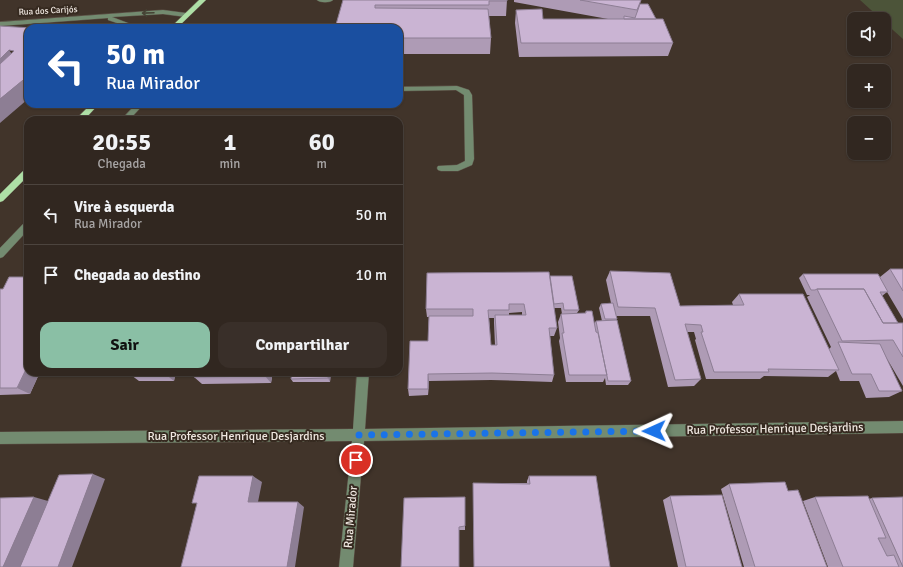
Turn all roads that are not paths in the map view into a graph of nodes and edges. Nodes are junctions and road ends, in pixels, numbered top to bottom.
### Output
1 (203, 0) edge
2 (320, 0) edge
3 (330, 0) edge
4 (186, 15) junction
5 (98, 17) junction
6 (0, 24) edge
7 (127, 24) edge
8 (177, 24) edge
9 (403, 89) edge
10 (92, 108) edge
11 (136, 108) edge
12 (84, 116) edge
13 (129, 116) edge
14 (441, 168) dead end
15 (24, 175) edge
16 (0, 199) edge
17 (24, 228) edge
18 (0, 254) edge
19 (363, 376) edge
20 (903, 427) edge
21 (359, 435) junction
22 (0, 438) edge
23 (346, 567) edge

1 - 4 main road
2 - 3 street
4 -> 5 street, Rua dos Carijós
4 - 8 main road
5 - 6 street, Rua dos Carijós
5 - 7 street, Rua dos Carijós
9 - 14 street
10 - 12 main road
11 - 13 street
15 - 16 main road
17 - 18 street
19 - 21 street, Rua Mirador
20 - 21 street, Rua Professor Henrique Desjardins
21 - 22 street, Rua Professor Henrique Desjardins
21 - 23 street, Rua Mirador

